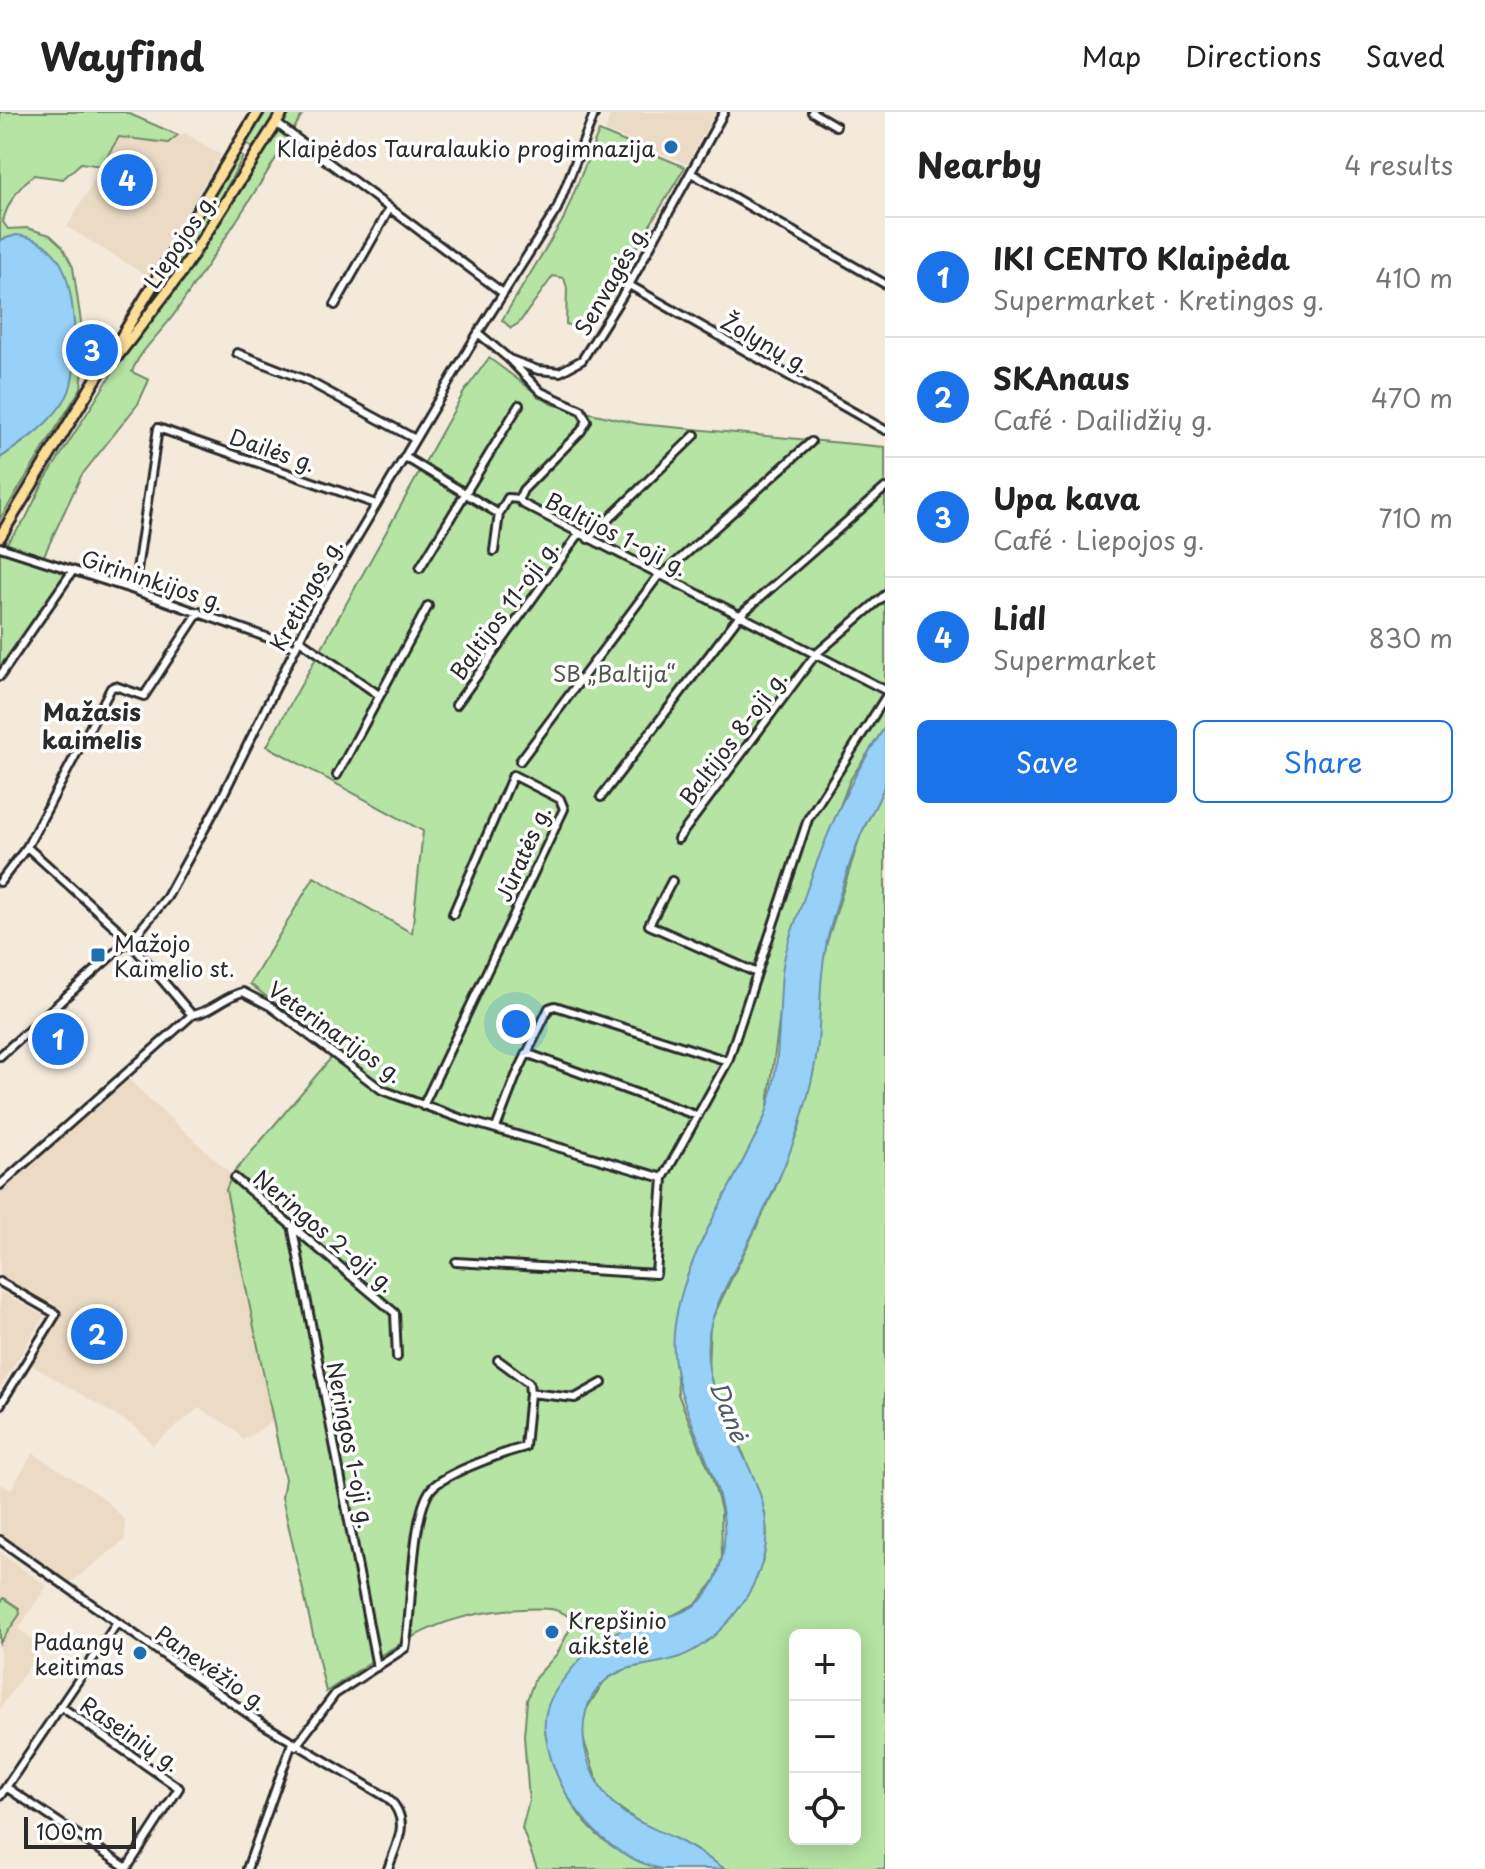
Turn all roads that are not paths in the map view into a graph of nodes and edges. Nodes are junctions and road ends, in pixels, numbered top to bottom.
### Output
1 (258, 112) edge
2 (283, 112) edge
3 (595, 112) edge
4 (724, 112) edge
5 (812, 112) edge
6 (276, 123) junction
7 (836, 126) dead end
8 (236, 146) junction
9 (254, 157) junction
10 (691, 173) junction
11 (390, 208) junction
12 (164, 262) junction
13 (181, 273) junction
14 (885, 284) edge
15 (629, 285) junction
16 (503, 293) junction
17 (335, 305) dead end
18 (478, 333) junction
19 (237, 353) dead end
20 (509, 359) junction
21 (96, 382) junction
22 (519, 405) dead end
23 (885, 430) edge
24 (695, 435) dead end
25 (415, 439) junction
26 (811, 442) dead end
27 (405, 457) junction
28 (885, 488) edge
29 (465, 493) junction
30 (519, 499) junction
31 (376, 504) junction
32 (499, 514) junction
33 (579, 534) junction
34 (0, 537) edge
35 (588, 539) junction
36 (0, 547) edge
37 (494, 551) dead end
38 (420, 568) dead end
39 (72, 572) junction
40 (660, 575) junction
41 (134, 590) junction
42 (885, 595) edge
43 (428, 606) dead end
44 (199, 612) junction
45 (739, 616) junction
46 (298, 639) junction
47 (294, 647) junction
48 (815, 655) junction
49 (0, 676) edge
50 (885, 690) edge
51 (379, 695) junction
52 (885, 698) edge
53 (456, 705) dead end
54 (520, 761) dead end
55 (337, 775) dead end
56 (601, 797) dead end
57 (678, 839) dead end
58 (27, 847) junction
59 (672, 881) dead end
60 (0, 882) edge
61 (453, 914) dead end
62 (128, 941) junction
63 (757, 973) junction
64 (192, 1015) junction
65 (526, 1053) junction
66 (0, 1056) edge
67 (728, 1061) junction
68 (423, 1106) junction
69 (698, 1116) junction
70 (496, 1128) junction
71 (235, 1178) dead end
72 (663, 1178) junction
73 (0, 1185) edge
74 (293, 1230) junction
75 (456, 1262) dead end
76 (0, 1282) edge
77 (397, 1357) dead end
78 (498, 1360) dead end
79 (602, 1383) dead end
80 (530, 1393) junction
81 (0, 1405) edge
82 (0, 1540) edge
83 (117, 1623) junction
84 (377, 1667) junction
85 (60, 1706) junction
86 (294, 1745) junction
87 (6, 1787) junction
88 (0, 1796) edge
89 (247, 1869) edge
90 (388, 1869) edge

1 - 8 main road, Liepojos g.
2 - 6 main road, Liepojos g.
3 - 16 street, Kretingos g.
4 - 10 street, Senvagės g.
5 - 7 street
6 - 9 main road, Liepojos g.
6 - 11 street
8 - 9 main road
8 - 12 main road, Liepojos g.
9 - 13 main road, Liepojos g.
10 - 14 street
10 - 15 street, Senvagės g.
11 - 16 street
11 - 17 street
12 - 13 main road
12 - 21 main road, Liepojos g.
13 - 21 main road, Liepojos g.
15 - 20 street, Senvagės g.
15 - 23 street, Žolynų g.
16 - 18 street, Kretingos g.
18 - 20 street, Senvagės g.
18 - 25 street, Kretingos g.
19 - 25 street
20 - 30 street, Baltijos 1-oji g.
21 - 34 main road, Liepojos g.
22 - 29 street
24 - 35 street
25 - 27 street, Kretingos g.
26 - 40 street
27 - 29 street
27 - 31 street, Kretingos g.
28 - 45 street
29 - 32 street
29 - 38 street
30 - 32 street
30 - 33 street, Baltijos 1-oji g.
31 - 41 street, Dailės g.
31 - 46 street, Kretingos g.
32 - 37 street
33 - 35 street, Baltijos 1-oji g.
33 - 53 street, Baltijos 11-oji g.
35 - 40 street, Baltijos 1-oji g.
36 - 39 street, Girininkijos g.
39 - 41 street, Girininkijos g.
39 - 49 street
40 - 45 street, Baltijos 1-oji g.
40 - 54 street
41 - 44 street, Girininkijos g.
42 - 48 street, Baltijos 8-oji g.
43 - 51 street
44 - 47 street, Girininkijos g.
44 - 58 street
45 - 48 street, Baltijos 1-oji g.
45 - 56 street
46 - 47 street, Kretingos g.
46 - 51 street
47 - 62 street, Kretingos g.
48 - 50 street, Baltijos 1-oji g.
48 - 57 street, Baltijos 8-oji g.
51 - 55 street
52 - 63 street
58 - 60 street
58 - 62 street
59 - 63 street
61 - 68 street, Jūratės g.
62 - 64 street
62 - 66 street, Kretingos g.
63 - 67 street
64 - 68 street, Veterinarijos g.
64 - 73 street, Veterinarijos g.
65 - 67 street
65 - 69 street
65 - 70 street
67 - 69 street
68 - 70 street, Veterinarijos g.
69 - 72 street
70 - 72 street, Veterinarijos g.
71 - 74 street, Neringos 2-oji g.
72 - 75 street
74 - 77 street, Neringos 2-oji g.
74 - 84 street, Neringos 1-oji g.
76 - 81 street
78 - 80 street
79 - 80 street
80 - 84 street
82 - 83 street, Panevėžio g.
83 - 85 street
83 - 86 street, Panevėžio g.
84 - 86 street
85 - 87 street
85 - 87 street, Raseinių g.
86 - 89 street
86 - 90 street, Panevėžio g.
87 - 88 street

